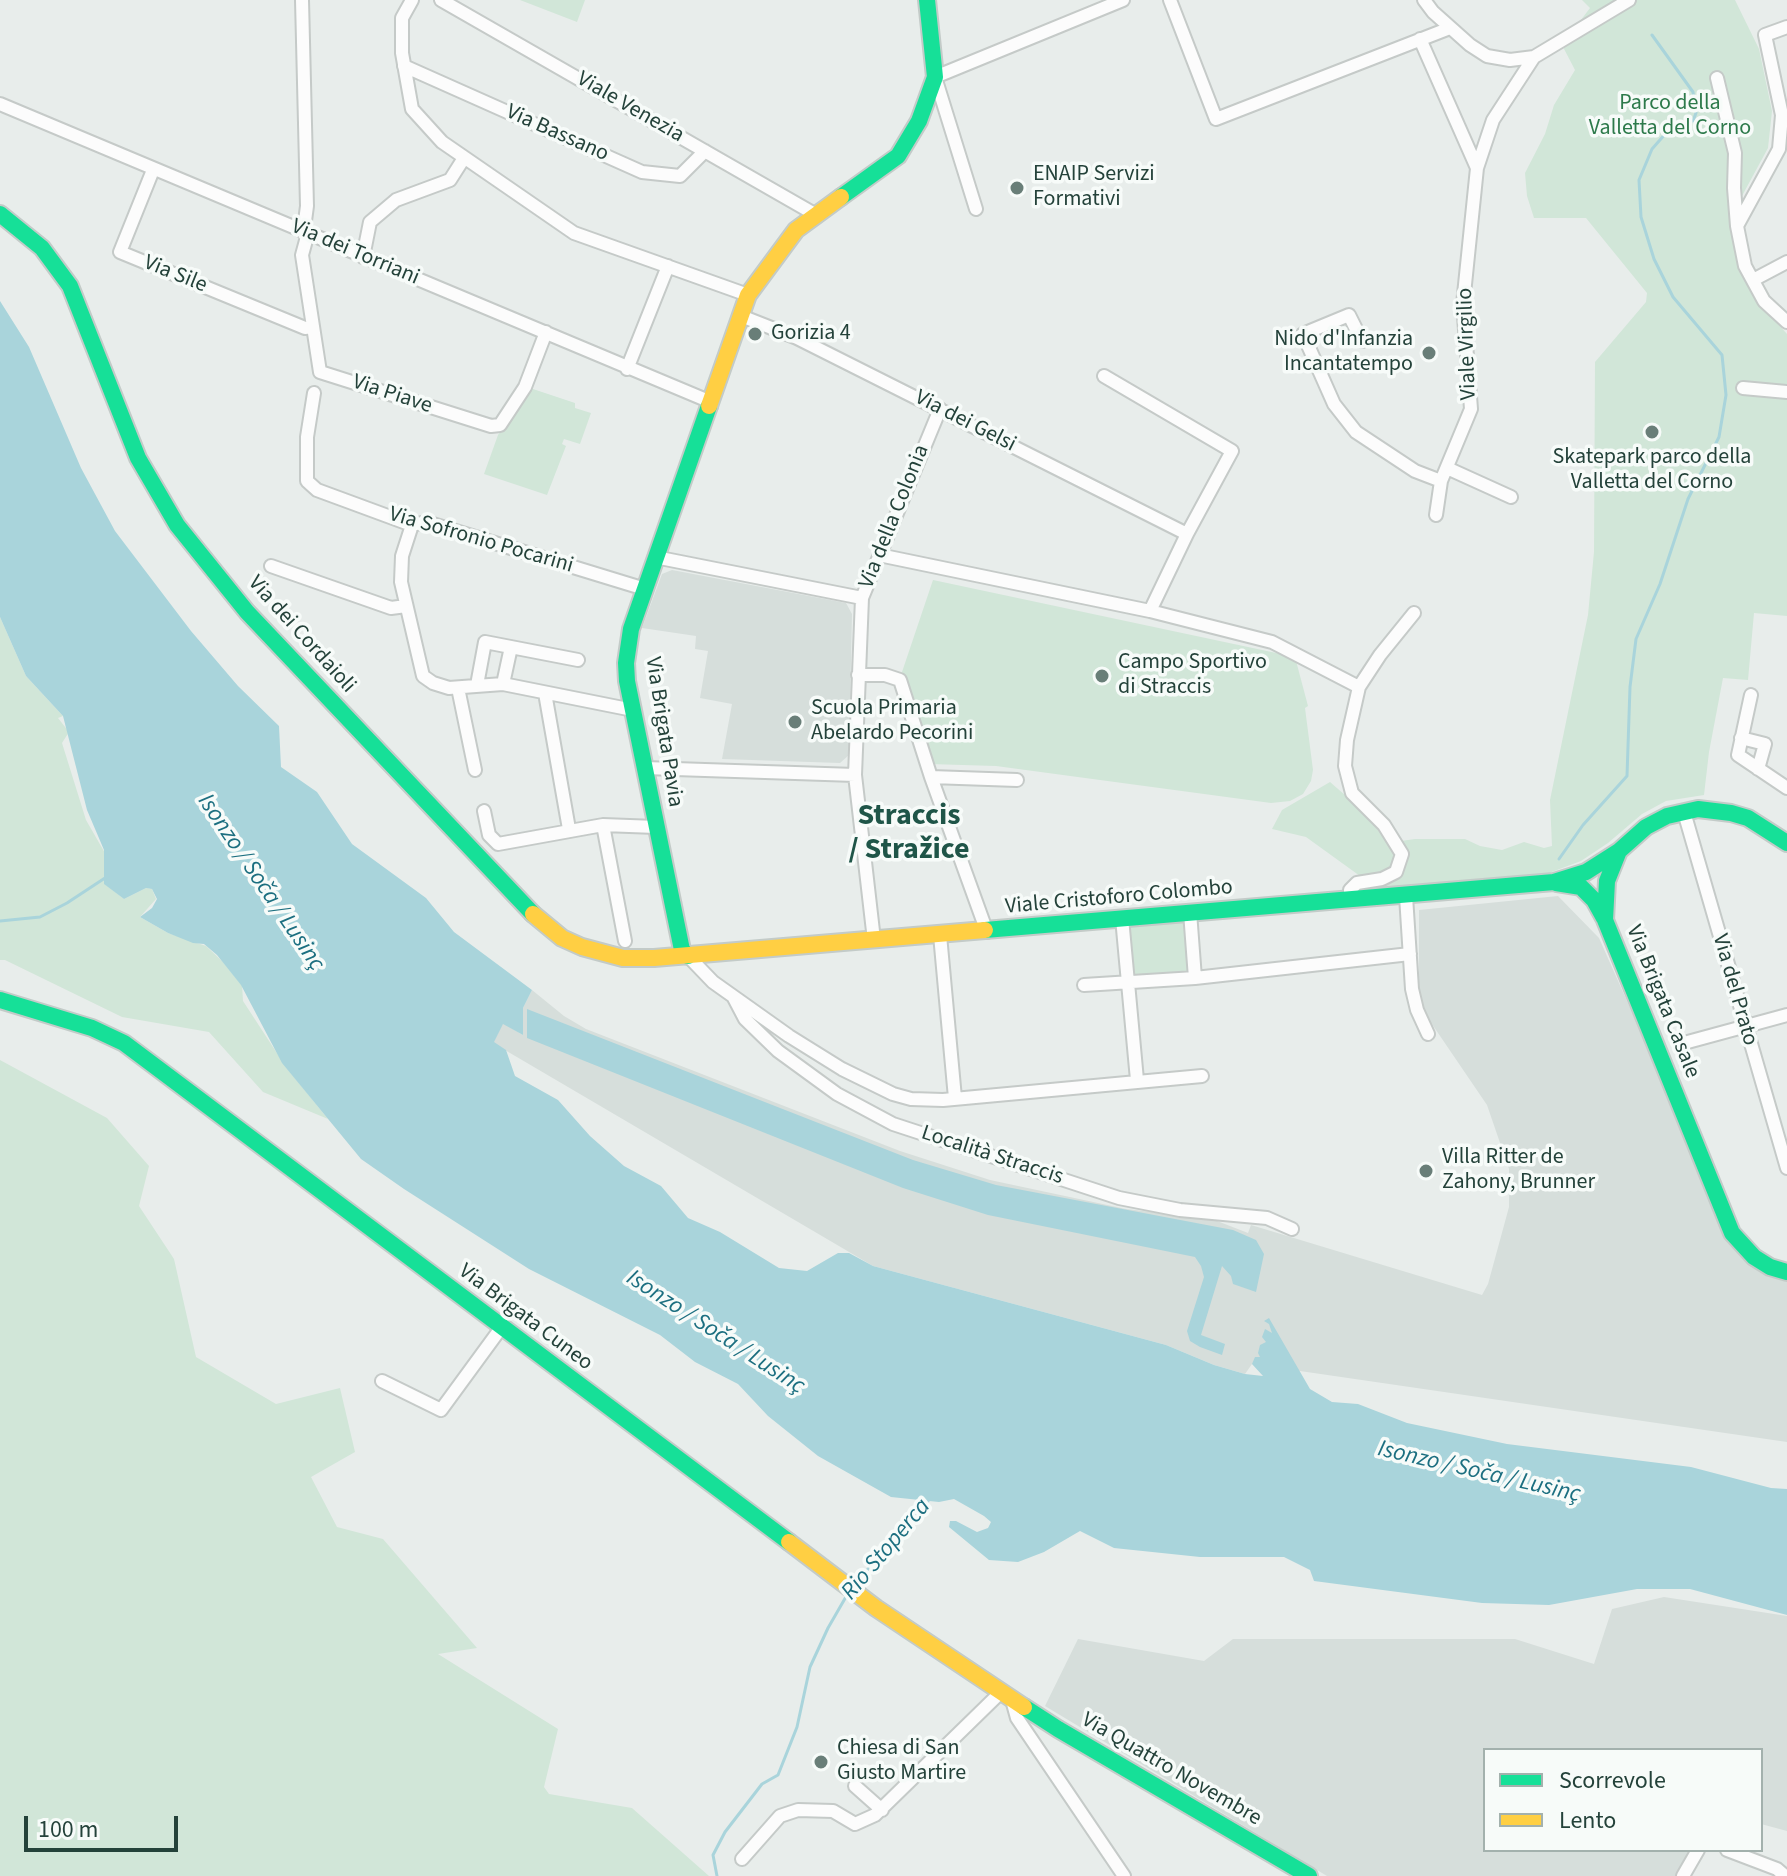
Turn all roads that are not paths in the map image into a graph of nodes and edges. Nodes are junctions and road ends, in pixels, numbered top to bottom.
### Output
1 (302, 0) edge
2 (412, 0) edge
3 (441, 0) edge
4 (927, 0) edge
5 (1123, 0) edge
6 (1170, 0) edge
7 (1424, 0) edge
8 (1629, 0) edge
9 (1787, 27) edge
10 (1450, 28) junction
11 (1420, 39) junction
12 (1534, 57) junction
13 (404, 66) junction
14 (935, 77) junction
15 (1717, 78) dead end
16 (0, 104) edge
17 (1783, 148) edge
18 (705, 151) junction
19 (464, 158) junction
20 (1477, 168) junction
21 (153, 170) junction
22 (976, 209) dead end
23 (0, 214) edge
24 (818, 216) junction
25 (1737, 226) junction
26 (303, 231) junction
27 (363, 257) junction
28 (1787, 262) edge
29 (668, 266) junction
30 (1753, 280) junction
31 (748, 295) junction
32 (741, 316) junction
33 (1787, 322) edge
34 (313, 327) junction
35 (546, 332) junction
36 (1362, 341) dead end
37 (627, 369) junction
38 (1104, 376) dead end
39 (1743, 388) dead end
40 (1787, 392) edge
41 (314, 393) dead end
42 (711, 402) junction
43 (940, 409) junction
44 (1447, 468) junction
45 (1441, 481) junction
46 (1511, 497) dead end
47 (1436, 515) dead end
48 (412, 525) junction
49 (1187, 534) junction
50 (879, 555) junction
51 (655, 557) junction
52 (271, 566) dead end
53 (645, 589) junction
54 (862, 598) junction
55 (406, 606) junction
56 (1150, 611) junction
57 (1414, 613) dead end
58 (511, 647) junction
59 (578, 660) dead end
60 (858, 675) junction
61 (503, 684) junction
62 (477, 685) junction
63 (1359, 687) junction
64 (458, 688) junction
65 (545, 693) junction
66 (1751, 695) dead end
67 (633, 710) junction
68 (1741, 738) junction
69 (645, 768) junction
70 (1758, 769) junction
71 (475, 770) dead end
72 (855, 775) junction
73 (931, 777) junction
74 (1017, 780) dead end
75 (1787, 788) edge
76 (484, 811) dead end
77 (1684, 812) junction
78 (603, 825) junction
79 (656, 827) junction
80 (569, 829) junction
81 (1787, 843) edge
82 (1619, 851) junction
83 (1554, 882) junction
84 (1406, 896) junction
85 (1350, 901) junction
86 (1190, 912) junction
87 (1122, 918) junction
88 (1605, 920) junction
89 (987, 932) junction
90 (940, 935) junction
91 (874, 940) junction
92 (625, 941) dead end
93 (1410, 954) junction
94 (688, 956) junction
95 (1195, 978) junction
96 (1127, 982) junction
97 (1084, 985) dead end
98 (734, 998) junction
99 (0, 1000) edge
100 (1787, 1015) edge
101 (1745, 1028) junction
102 (1428, 1034) dead end
103 (1684, 1043) dead end
104 (1202, 1076) dead end
105 (1137, 1080) junction
106 (955, 1098) junction
107 (1787, 1168) edge
108 (1292, 1229) dead end
109 (1787, 1272) edge
110 (501, 1328) junction
111 (382, 1381) dead end
112 (1006, 1696) junction
113 (855, 1786) dead end
114 (882, 1810) junction
115 (1697, 1852) edge
116 (1732, 1852) edge
117 (742, 1859) dead end
118 (1124, 1876) edge
119 (1309, 1876) edge
120 (1683, 1876) edge
121 (1785, 1876) edge

1 - 26 street, Via Piave
2 - 13 street
3 - 18 street, Viale Venezia
4 - 14 street, Via Brigata Pavia
5 - 14 street
6 - 11 street
7 - 10 street
8 - 12 street
9 - 17 street
10 - 11 street
10 - 12 street
11 - 20 street, Viale Virgilio
12 - 20 street, Viale Virgilio
13 - 18 street, Via Bassano
13 - 19 street
14 - 22 street
14 - 24 street, Via Brigata Pavia
15 - 25 street
16 - 21 street, Via dei Torriani
17 - 25 street
18 - 24 street, Viale Venezia
19 - 27 street
19 - 29 street
20 - 44 street, Viale Virgilio
21 - 26 street, Via dei Torriani
21 - 34 street, Via Sile
23 - 94 street, Via dei Cordaioli
24 - 31 street, Via Brigata Pavia
25 - 30 street
26 - 27 street, Via dei Torriani
26 - 34 street, Via Piave
27 - 35 street, Via dei Torriani
28 - 30 street
29 - 31 street
29 - 37 street
30 - 33 street
31 - 32 street, Via Brigata Pavia
32 - 42 street, Via Brigata Pavia
32 - 43 street, Via dei Gelsi
34 - 35 street, Via Piave
35 - 37 street, Via dei Torriani
36 - 45 street
37 - 42 street, Via dei Torriani
38 - 49 street
39 - 40 street
41 - 48 street, Via Sofronio Pocarini
42 - 51 street, Via Brigata Pavia
43 - 49 street, Via dei Gelsi
43 - 50 street, Via della Colonia
44 - 45 street, Viale Virgilio
44 - 46 street
45 - 47 street, Viale Virgilio
48 - 53 street, Via Sofronio Pocarini
48 - 55 street
49 - 56 street
50 - 54 street, Via della Colonia
50 - 56 street
51 - 53 street, Via Brigata Pavia
51 - 54 street
52 - 55 street
53 - 67 street, Via Brigata Pavia
54 - 60 street, Via della Colonia
55 - 64 street
56 - 63 street
57 - 63 street
58 - 59 street
58 - 61 street
58 - 62 street
60 - 72 street, Via della Colonia
60 - 73 street
61 - 62 street
61 - 65 street
62 - 64 street
63 - 85 street
64 - 71 street
65 - 67 street
65 - 80 street
66 - 68 street
67 - 69 street, Via Brigata Pavia
68 - 70 street
68 - 70 street
69 - 72 street
69 - 79 street, Via Brigata Pavia
70 - 75 street
72 - 91 street, Via della Colonia
73 - 74 street
73 - 89 street
76 - 80 street
77 - 81 street
77 - 82 street
77 - 101 street, Via del Prato
78 - 79 street
78 - 80 street
78 - 92 street
79 - 94 street, Via Brigata Pavia
82 - 83 street, Viale Cristoforo Colombo
82 - 88 street, Via Brigata Casale
83 - 84 street, Viale Cristoforo Colombo
83 - 88 street, Viale Cristoforo Colombo
84 - 85 street, Viale Cristoforo Colombo
84 - 93 street
85 - 86 street, Viale Cristoforo Colombo
86 - 87 street, Viale Cristoforo Colombo
86 - 95 street
87 - 89 street, Viale Cristoforo Colombo
87 - 96 street
88 - 109 street, Via Brigata Casale
89 - 90 street, Viale Cristoforo Colombo
90 - 91 street, Viale Cristoforo Colombo
90 - 106 street
91 - 94 street, Viale Cristoforo Colombo
93 - 95 street
93 - 102 street
94 - 98 street, Via Brigata Pavia
95 - 96 street
96 - 97 street
96 - 105 street
98 - 106 street, Via Brigata Pavia
98 - 108 street, Località Straccis
99 - 110 street, Via Brigata Cuneo
100 - 101 street
101 - 103 street
101 - 107 street, Via del Prato
104 - 105 street, Via Brigata Pavia
105 - 106 street, Via Brigata Pavia
110 - 111 street
110 - 112 street, Via Brigata Cuneo
112 - 114 street
112 - 118 street
112 - 119 street, Via Quattro Novembre
113 - 114 street
114 - 117 street
115 - 120 street
116 - 121 street

